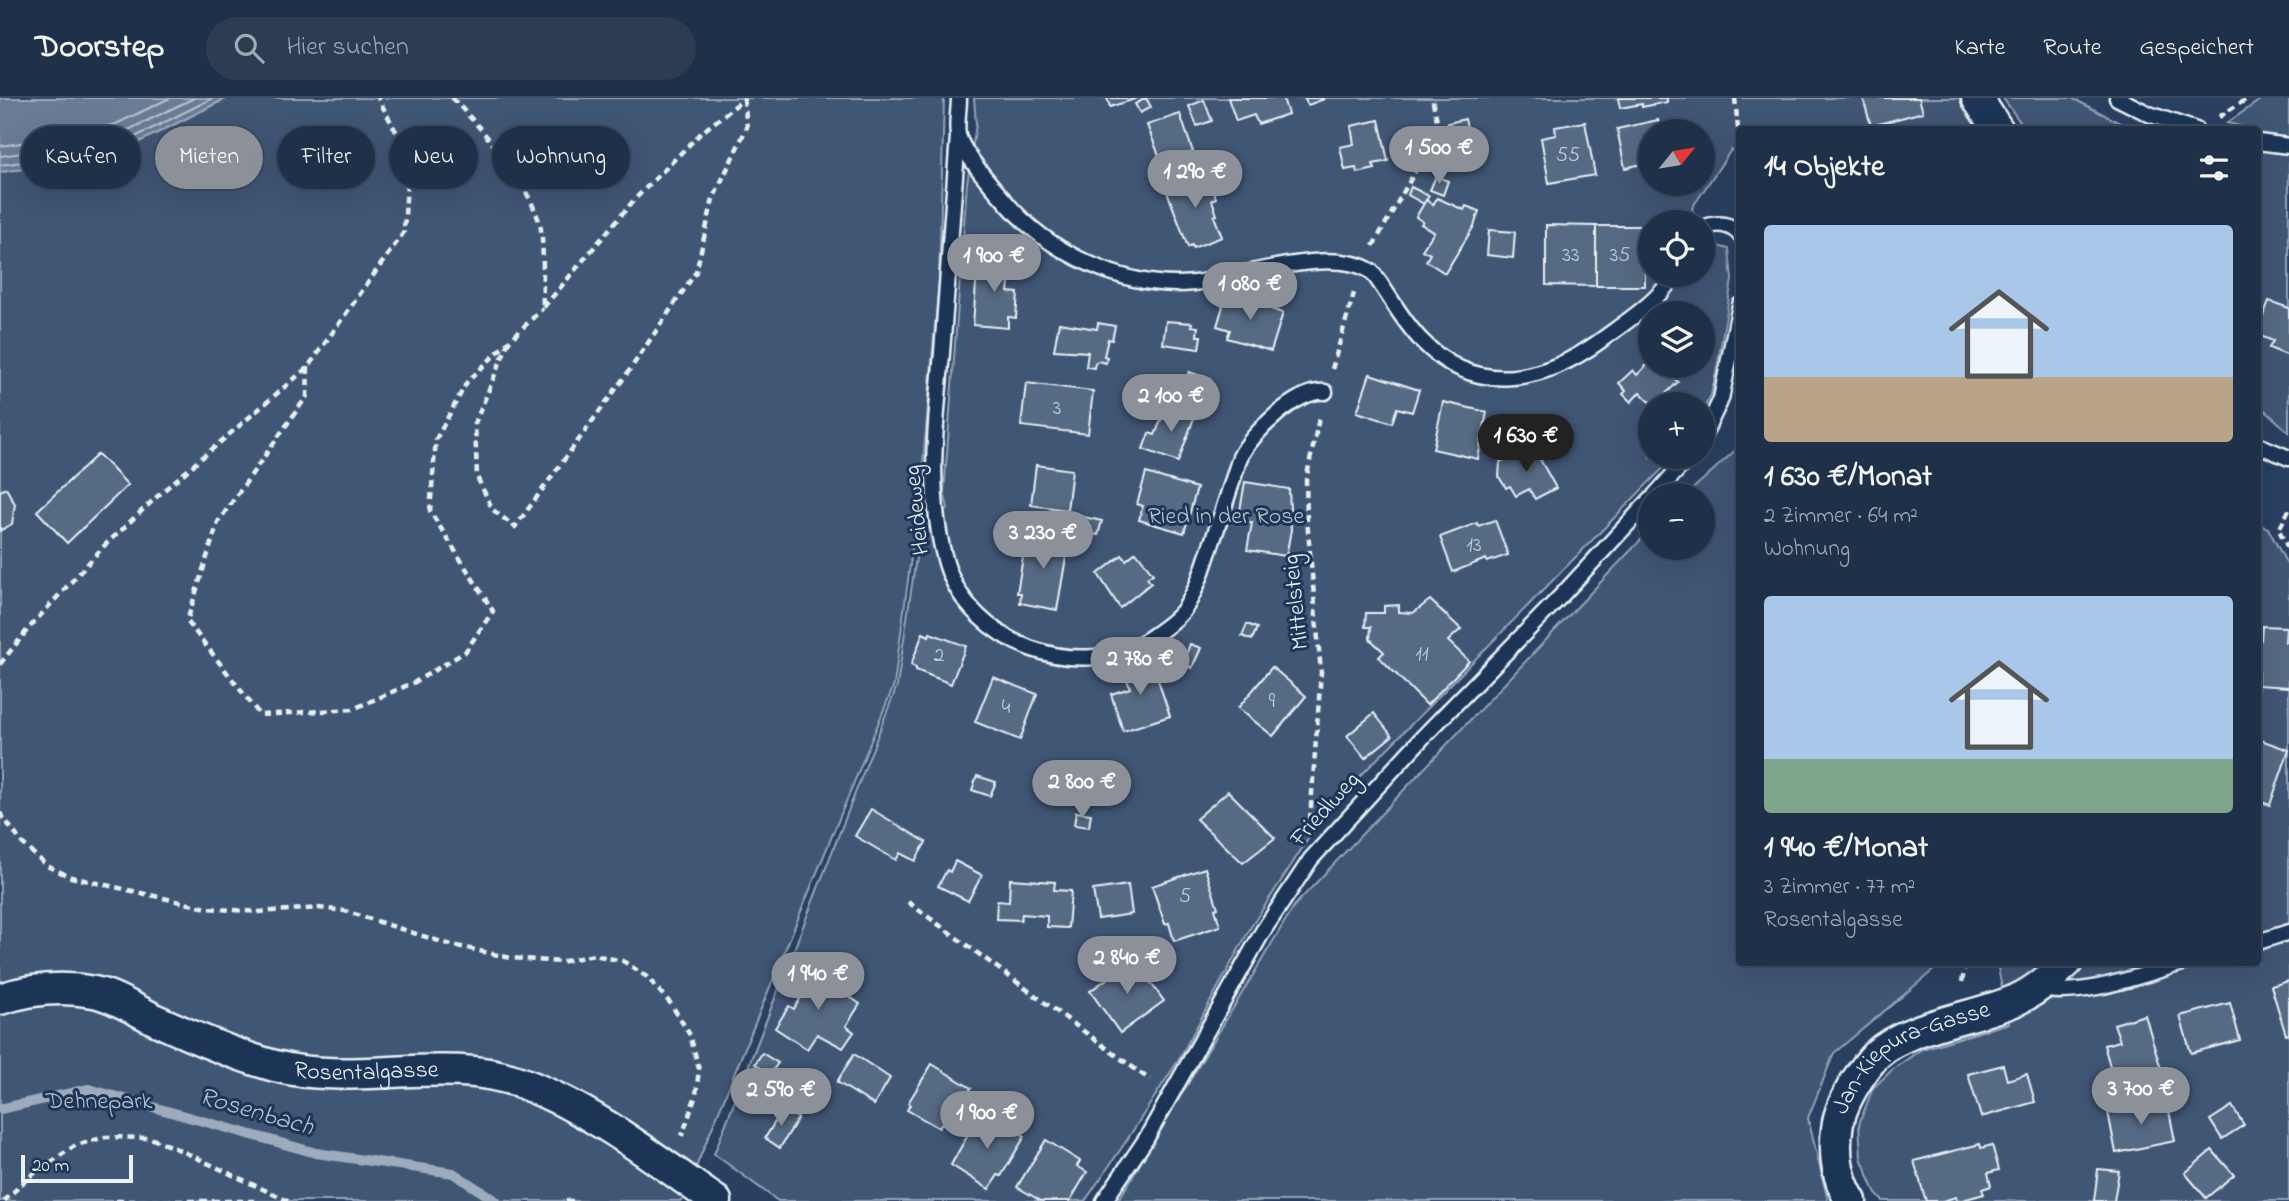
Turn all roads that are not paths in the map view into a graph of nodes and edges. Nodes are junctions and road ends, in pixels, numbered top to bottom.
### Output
1 (959, 98) edge
2 (1976, 98) edge
3 (2117, 98) edge
4 (1995, 126) edge
5 (2184, 126) edge
6 (958, 136) junction
7 (2261, 142) edge
8 (2289, 146) edge
9 (1715, 224) edge
10 (1736, 231) edge
11 (1667, 287) edge
12 (1736, 324) edge
13 (1325, 392) road end
14 (1715, 412) edge
15 (2261, 446) edge
16 (2289, 458) edge
17 (1678, 469) edge
18 (1666, 483) edge
19 (1638, 513) edge
20 (2289, 932) edge
21 (2261, 941) edge
22 (2063, 966) edge
23 (2171, 966) edge
24 (2038, 989) junction
25 (0, 999) edge
26 (716, 1201) edge
27 (1104, 1201) edge
28 (1851, 1201) edge

1 - 6 lane, Heideweg
2 - 4 street
3 - 5 lane
6 - 11 lane
6 - 13 lane, Heideweg
7 - 8 lane
9 - 10 lane
12 - 14 lane
15 - 16 lane
17 - 18 lane
19 - 27 lane, Friedlweg
20 - 21 lane
22 - 24 street, Jan-Kiepura-Gasse
23 - 24 lane
24 - 28 street, Jan-Kiepura-Gasse
25 - 26 street, Rosentalgasse

